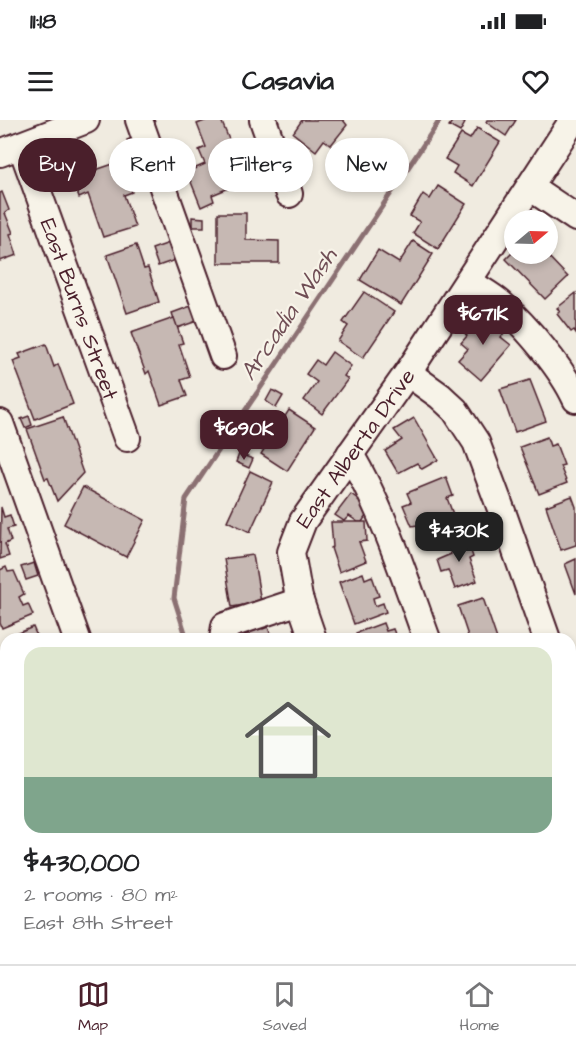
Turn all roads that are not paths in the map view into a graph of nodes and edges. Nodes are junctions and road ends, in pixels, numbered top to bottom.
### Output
1 (86, 120) edge
2 (139, 120) edge
3 (263, 120) edge
4 (573, 120) edge
5 (24, 138) edge
6 (530, 187) junction
7 (40, 192) edge
8 (289, 194) dead end
9 (576, 218) edge
10 (469, 282) junction
11 (223, 356) dead end
12 (408, 373) junction
13 (576, 399) edge
14 (0, 423) edge
15 (127, 438) dead end
16 (350, 454) junction
17 (300, 601) junction
18 (75, 633) edge
19 (224, 633) edge
20 (311, 633) edge
21 (425, 633) edge
22 (545, 633) edge

1 - 5 street
2 - 11 street
3 - 8 street
4 - 6 street, East Alberta Drive
6 - 9 street
6 - 10 street, East Alberta Drive
7 - 15 street, East Burns Street
10 - 12 street, East Alberta Drive
10 - 13 street
12 - 16 street, East Alberta Drive
12 - 22 street
14 - 18 street
16 - 17 street, East Alberta Drive
16 - 21 street
17 - 19 street
17 - 20 street, East Alberta Drive

